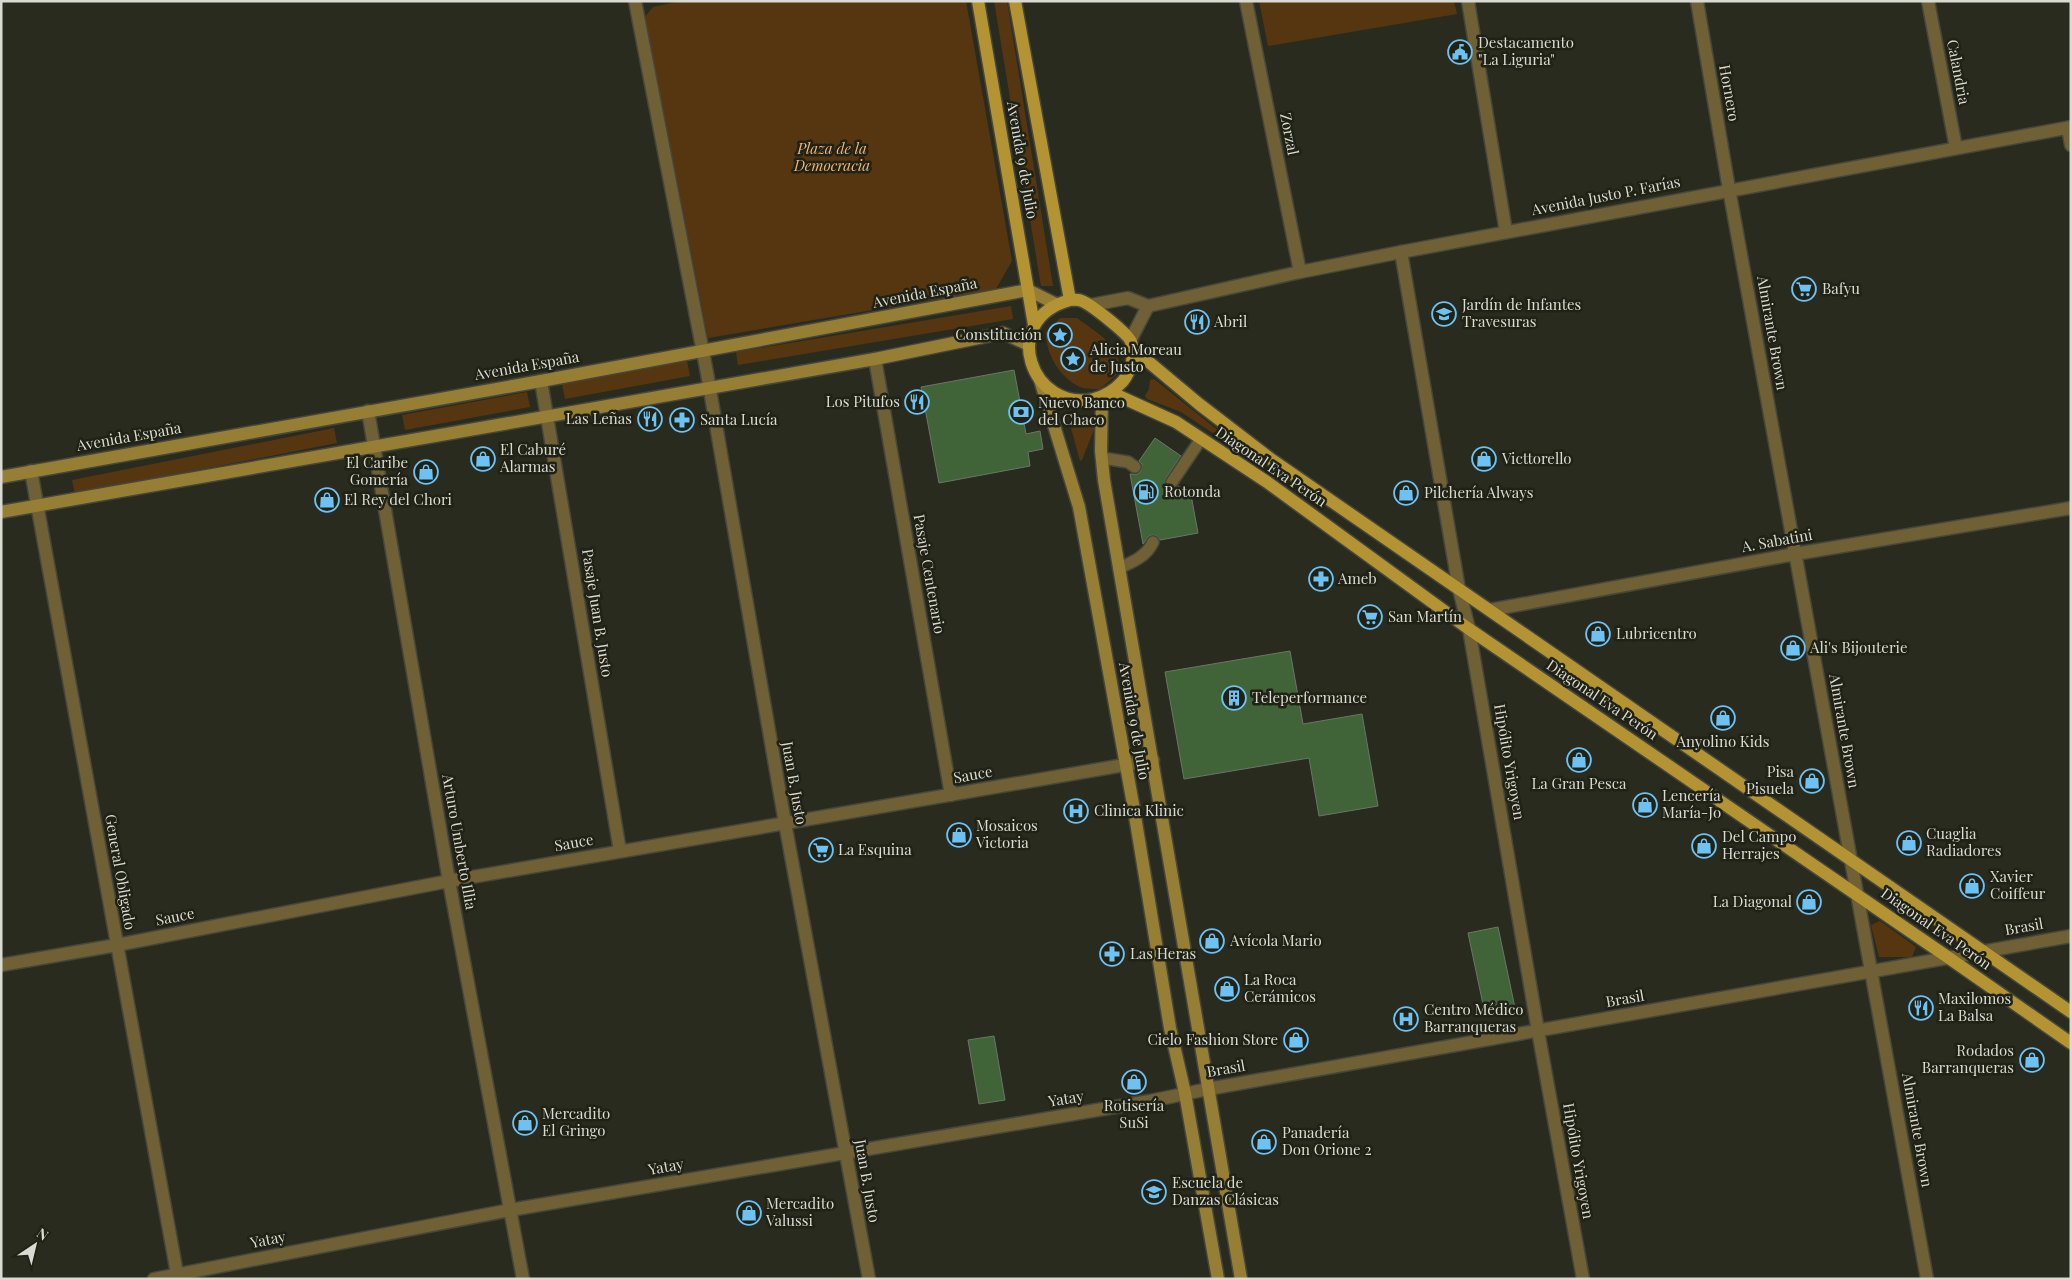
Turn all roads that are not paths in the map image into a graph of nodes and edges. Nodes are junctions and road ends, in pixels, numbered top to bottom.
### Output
1 (635, 1) edge
2 (978, 1) edge
3 (1015, 1) edge
4 (1246, 1) edge
5 (1468, 1) edge
6 (1697, 1) edge
7 (1928, 1) edge
8 (2069, 127) edge
9 (2071, 145) edge
10 (1956, 148) junction
11 (1729, 189) junction
12 (1506, 232) junction
13 (1401, 252) junction
14 (1300, 272) junction
15 (1028, 290) junction
16 (1070, 300) junction
17 (1056, 304) junction
18 (1091, 305) junction
19 (1148, 306) junction
20 (1034, 325) junction
21 (1130, 339) junction
22 (1029, 345) junction
23 (702, 351) junction
24 (1134, 352) junction
25 (875, 359) junction
26 (1040, 380) junction
27 (541, 381) junction
28 (709, 388) junction
29 (1106, 395) junction
30 (368, 411) junction
31 (548, 417) junction
32 (1201, 439) junction
33 (373, 448) junction
34 (1102, 458) junction
35 (1135, 466) dead end
36 (32, 471) junction
37 (1, 477) edge
38 (1172, 482) dead end
39 (37, 506) junction
40 (2071, 508) edge
41 (1, 512) edge
42 (1153, 542) dead end
43 (1795, 554) junction
44 (1119, 568) junction
45 (1459, 589) junction
46 (1490, 610) junction
47 (1469, 629) junction
48 (1153, 760) junction
49 (1124, 764) junction
50 (951, 795) junction
51 (785, 823) junction
52 (620, 851) junction
53 (1852, 863) junction
54 (449, 881) junction
55 (1857, 894) junction
56 (2071, 936) edge
57 (116, 945) junction
58 (1981, 952) junction
59 (1949, 958) junction
60 (1, 965) edge
61 (1871, 972) junction
62 (2071, 1012) edge
63 (1538, 1031) junction
64 (2071, 1043) edge
65 (1208, 1089) junction
66 (1185, 1093) junction
67 (846, 1152) junction
68 (510, 1210) junction
69 (177, 1277) edge
70 (154, 1279) edge
71 (522, 1279) edge
72 (869, 1279) edge
73 (1218, 1279) edge
74 (1241, 1279) edge
75 (1583, 1279) edge
76 (1928, 1279) edge

1 - 23 street, Juan B. Justo
2 - 15 main road, Avenida 9 de Julio
3 - 16 main road, Avenida 9 de Julio
4 - 14 street, Zorzal
5 - 12 street
6 - 11 street, Hornero
7 - 10 street, Calandria
8 - 9 street
8 - 10 street, Avenida Justo P. Farías
10 - 11 street, Avenida Justo P. Farías
11 - 12 street, Avenida Justo P. Farías
11 - 43 street, Almirante Brown
12 - 13 street, Avenida Justo P. Farías
13 - 14 street, Avenida Justo P. Farías
13 - 45 street, Hipólito Yrigoyen
14 - 19 street, Avenida Justo P. Farías
15 - 17 main road
15 - 20 main road, Avenida 9 de Julio
15 - 23 main road, Avenida España
16 - 17 main road
16 - 18 main road
17 - 20 main road
18 - 19 street
18 - 21 main road
19 - 21 street
20 - 22 main road
21 - 24 main road
22 - 25 main road
22 - 26 main road
23 - 27 main road, Avenida España
23 - 28 street, Juan B. Justo
24 - 29 main road
24 - 45 main road, Diagonal Eva Perón
25 - 28 main road
25 - 50 street, Pasaje Centenario
26 - 29 main road
26 - 49 main road, Avenida 9 de Julio
27 - 30 main road, Avenida España
27 - 31 street, Pasaje Juan B. Justo
28 - 31 main road
28 - 51 street, Juan B. Justo
29 - 32 main road, Diagonal Eva Perón
29 - 34 main road, Avenida 9 de Julio
30 - 33 street, Arturo Umberto Illia
30 - 36 main road, Avenida España
31 - 33 main road
31 - 52 street, Pasaje Juan B. Justo
32 - 38 lane
32 - 47 main road, Diagonal Eva Perón
33 - 39 main road
33 - 54 street, Arturo Umberto Illia
34 - 35 lane
34 - 44 main road, Avenida 9 de Julio
36 - 37 main road, Avenida España
36 - 39 street, General Obligado
39 - 41 main road
39 - 57 street, General Obligado
40 - 43 street, A. Sabatini
42 - 44 lane
43 - 46 street, A. Sabatini
43 - 53 street, Almirante Brown
44 - 48 main road, Avenida 9 de Julio
45 - 46 main road, Diagonal Eva Perón
45 - 47 street, Hipólito Yrigoyen
46 - 53 main road, Diagonal Eva Perón
47 - 55 main road, Diagonal Eva Perón
47 - 63 street, Hipólito Yrigoyen
48 - 49 street, Sauce
48 - 65 main road, Avenida 9 de Julio
49 - 50 street, Sauce
49 - 66 main road, Avenida 9 de Julio
50 - 51 street, Sauce
51 - 52 street, Sauce
51 - 67 street, Juan B. Justo
52 - 54 street, Sauce
53 - 55 street, Almirante Brown
53 - 58 main road, Diagonal Eva Perón
54 - 57 street, Sauce
54 - 68 street, Arturo Umberto Illia
55 - 59 main road, Diagonal Eva Perón
55 - 61 street, Almirante Brown
56 - 58 street, Brasil
57 - 60 street, Sauce
57 - 69 street, General Obligado
58 - 59 street, Brasil
58 - 62 main road, Diagonal Eva Perón
59 - 61 street, Brasil
59 - 64 main road, Diagonal Eva Perón
61 - 63 street, Brasil
61 - 76 street, Almirante Brown
63 - 65 street, Brasil
63 - 75 street, Hipólito Yrigoyen
65 - 66 street, Brasil
65 - 74 main road, Avenida 9 de Julio
66 - 67 street, Yatay
66 - 73 main road, Avenida 9 de Julio
67 - 68 street, Yatay
67 - 72 street, Juan B. Justo
68 - 69 street, Yatay
68 - 71 street, Arturo Umberto Illia
69 - 70 street, Yatay

